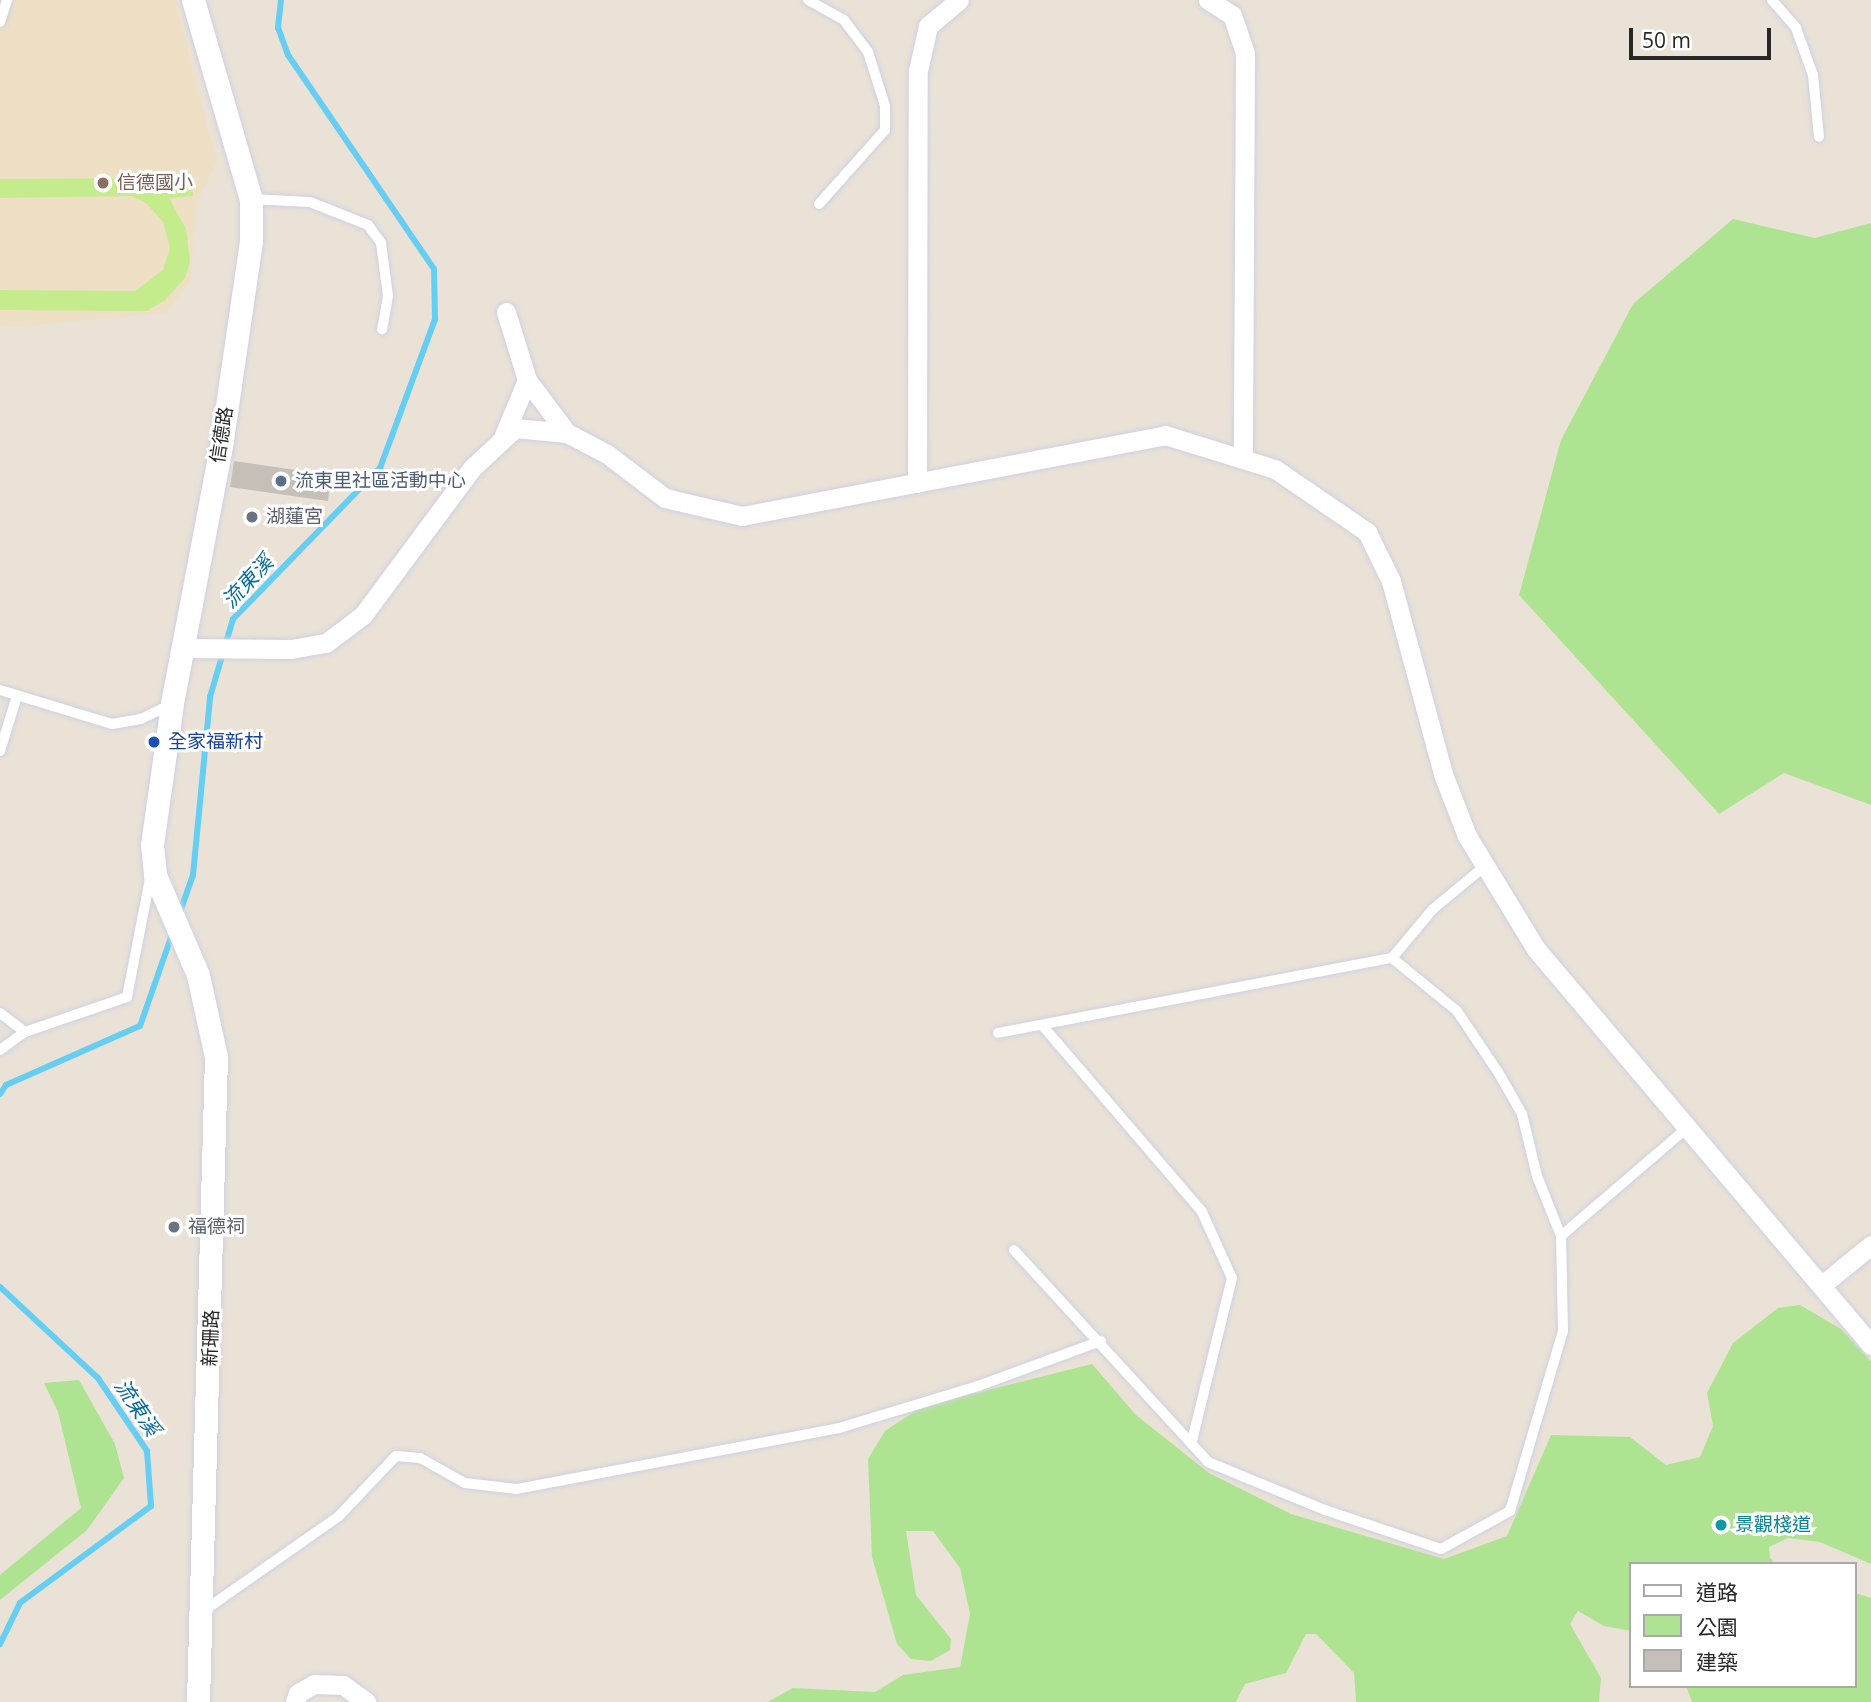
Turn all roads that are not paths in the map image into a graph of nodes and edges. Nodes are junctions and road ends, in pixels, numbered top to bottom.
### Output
1 (7, 0) edge
2 (193, 0) edge
3 (808, 0) edge
4 (959, 0) edge
5 (1208, 0) edge
6 (1772, 0) edge
7 (0, 22) edge
8 (1819, 137) dead end
9 (251, 199) junction
10 (819, 204) dead end
11 (506, 312) dead end
12 (382, 329) dead end
13 (527, 380) junction
14 (567, 433) junction
15 (504, 435) junction
16 (1242, 457) junction
17 (917, 483) junction
18 (193, 649) junction
19 (0, 690) edge
20 (17, 696) junction
21 (172, 704) junction
22 (0, 751) edge
23 (1485, 866) junction
24 (155, 868) junction
25 (1392, 958) junction
26 (0, 1013) edge
27 (1042, 1025) junction
28 (26, 1032) junction
29 (998, 1033) dead end
30 (0, 1050) edge
31 (1688, 1127) junction
32 (1561, 1236) junction
33 (1871, 1245) edge
34 (1014, 1250) dead end
35 (1822, 1285) junction
36 (1101, 1341) junction
37 (1871, 1345) edge
38 (1192, 1441) junction
39 (202, 1612) junction
40 (198, 1702) edge
41 (295, 1702) edge
42 (366, 1702) edge

1 - 7 lane
2 - 9 street, 信德路
3 - 10 lane
4 - 17 street
5 - 16 street
6 - 8 lane
9 - 12 lane
9 - 18 street, 信德路
11 - 13 street
13 - 14 street
13 - 15 street
14 - 15 street
14 - 17 street
15 - 18 street
16 - 17 street
16 - 23 street
18 - 21 street, 信德路
19 - 20 lane
20 - 21 lane
20 - 22 lane
21 - 24 street, 信德路
23 - 25 lane
23 - 31 street
24 - 28 lane
24 - 39 street, 新珊路
25 - 27 lane
25 - 32 lane
26 - 28 lane
27 - 29 lane
27 - 38 lane
28 - 30 lane
31 - 32 lane
31 - 35 street
32 - 38 lane
33 - 35 street
34 - 36 lane
35 - 37 street
36 - 38 lane
36 - 39 lane
39 - 40 street, 新珊路
41 - 42 street

